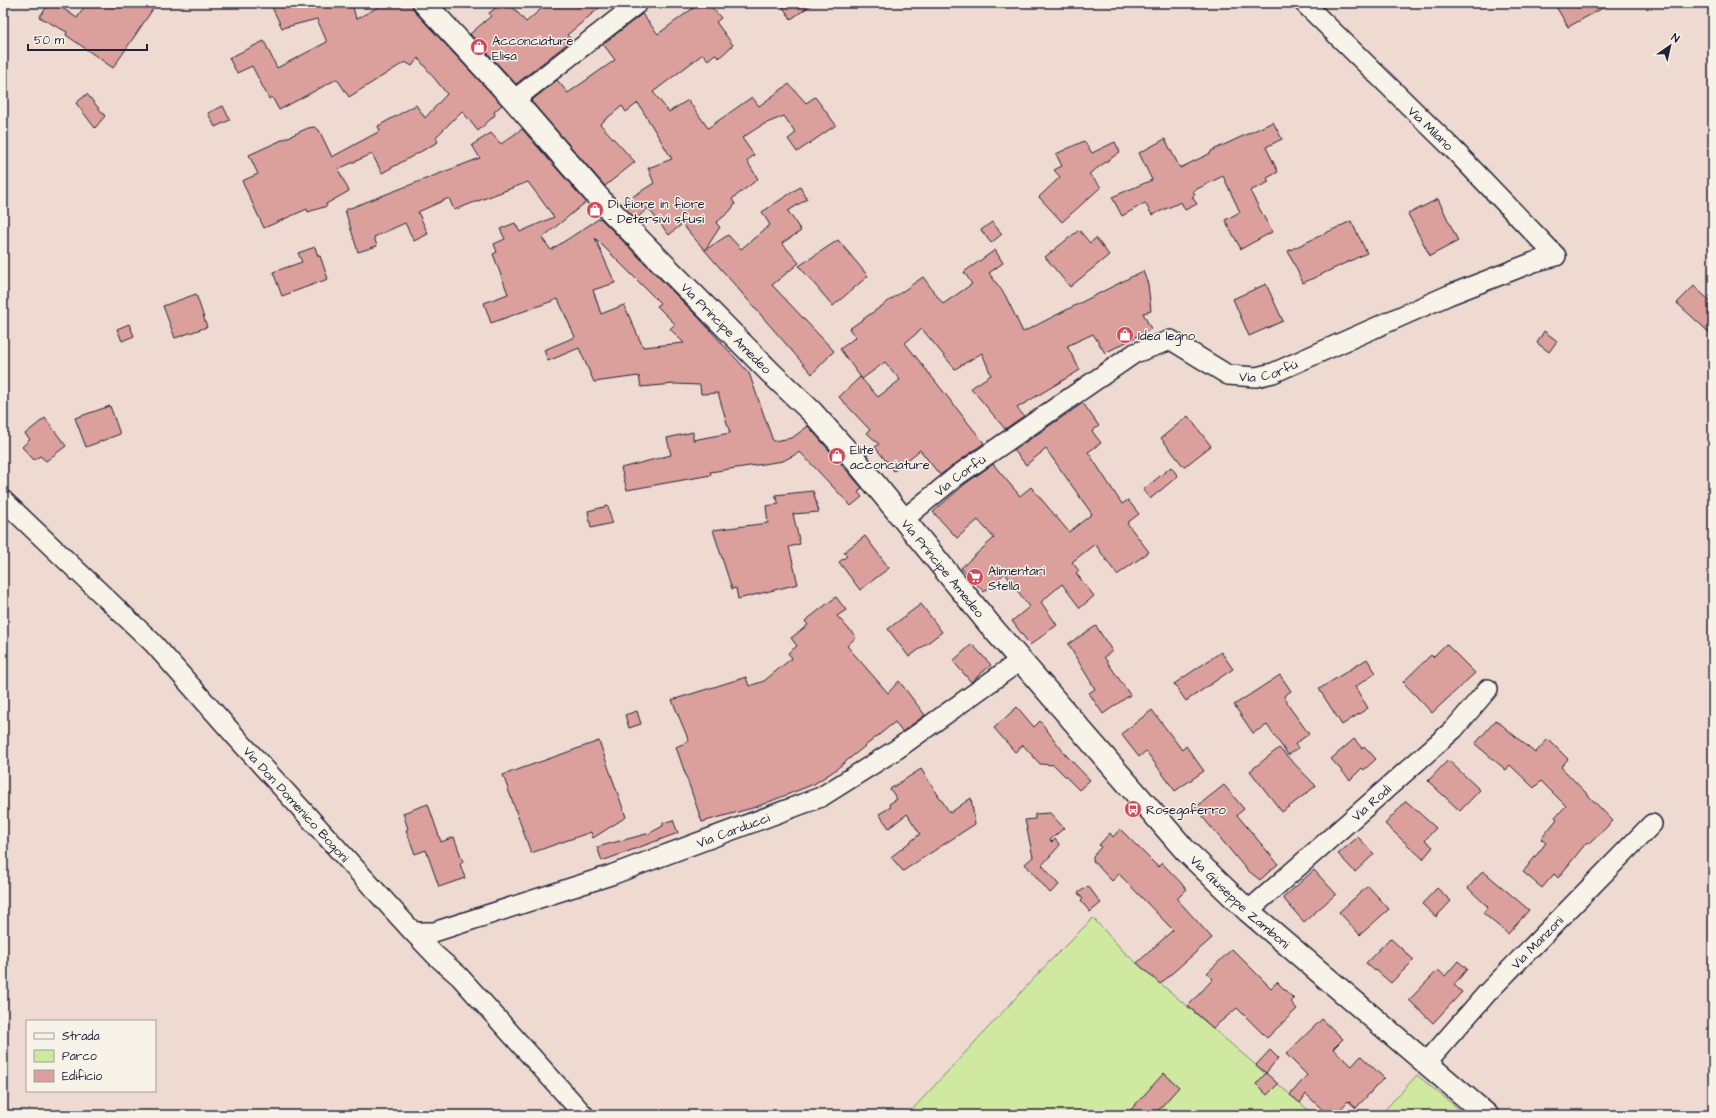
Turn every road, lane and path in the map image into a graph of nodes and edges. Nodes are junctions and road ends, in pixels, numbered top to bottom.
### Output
1 (424, 3) edge
2 (638, 3) edge
3 (1304, 3) edge
4 (514, 100) junction
5 (1556, 256) joint
6 (3, 500) edge
7 (904, 519) junction
8 (1021, 660) junction
9 (1488, 689) dead end
10 (1652, 824) dead end
11 (1248, 911) junction
12 (414, 932) junction
13 (1426, 1063) junction
14 (584, 1115) edge
15 (1487, 1115) edge

1 - 4 street, Via Principe Amedeo
2 - 4 street
3 - 5 street, Via Milano
4 - 7 street, Via Principe Amedeo
5 - 7 street, Via Corfù
6 - 12 street, Via Don Domenico Bogoni
7 - 8 street, Via Principe Amedeo
8 - 11 street, Via Giuseppe Zamboni
8 - 12 street, Via Carducci
9 - 11 street, Via Rodi
10 - 13 street, Via Manzoni
11 - 13 street, Via Giuseppe Zamboni
12 - 14 street, Via Don Domenico Bogoni
13 - 15 street, Via Giuseppe Zamboni

